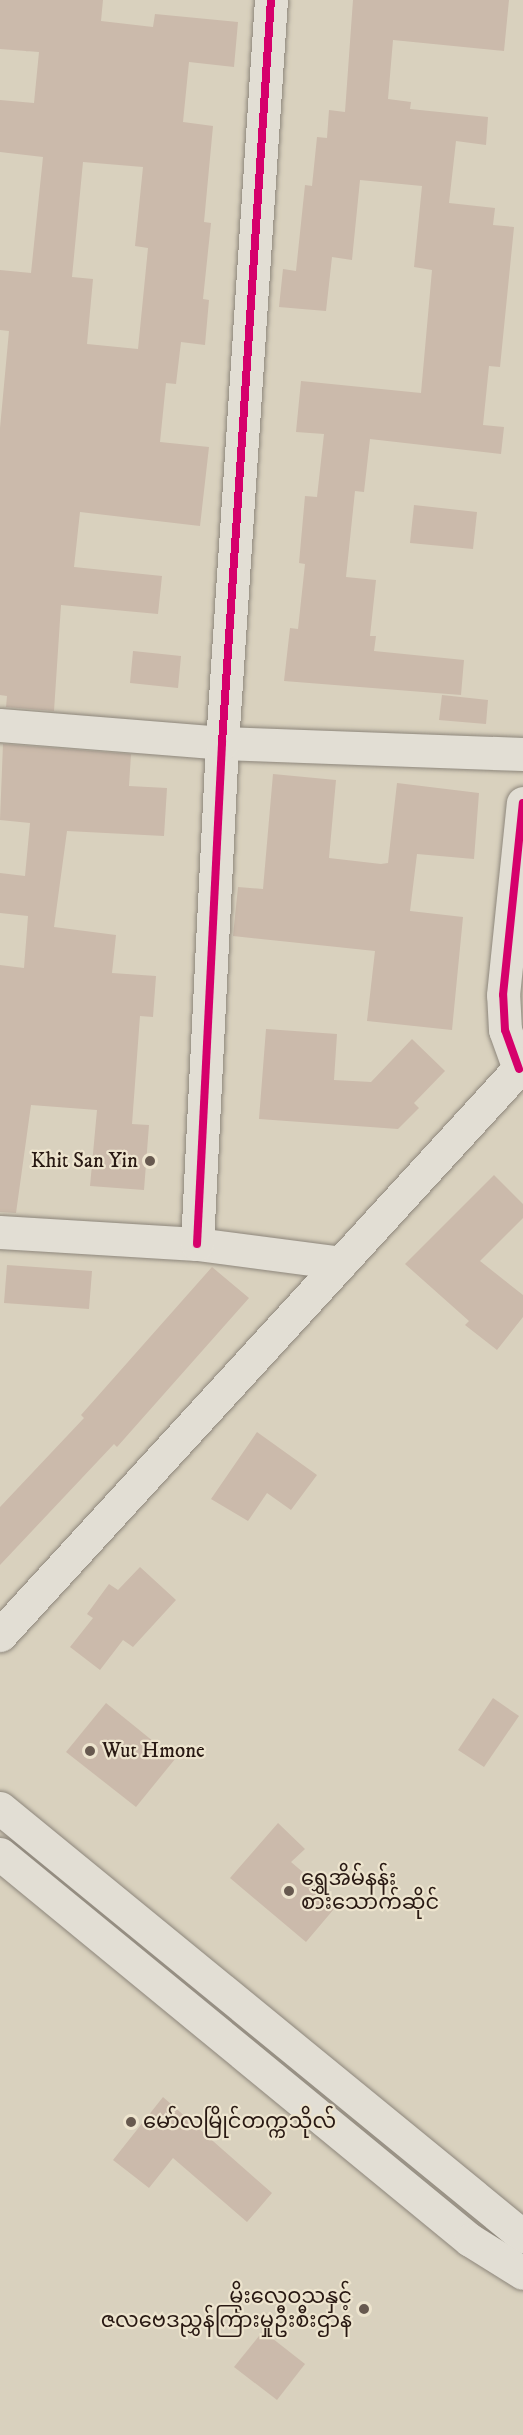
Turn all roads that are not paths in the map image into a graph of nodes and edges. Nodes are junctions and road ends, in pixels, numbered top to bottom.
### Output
1 (271, 0) edge
2 (0, 724) edge
3 (222, 742) junction
4 (523, 754) edge
5 (523, 803) edge
6 (521, 1067) edge
7 (0, 1232) edge
8 (197, 1244) junction
9 (341, 1263) junction
10 (0, 1635) edge
11 (0, 1808) edge
12 (0, 1854) edge
13 (523, 2236) edge
14 (523, 2273) edge

1 - 3 street
2 - 3 street
3 - 4 street
3 - 8 street
5 - 6 street
6 - 9 street
7 - 8 street
8 - 9 street
9 - 10 street
11 - 13 street
12 - 14 street

